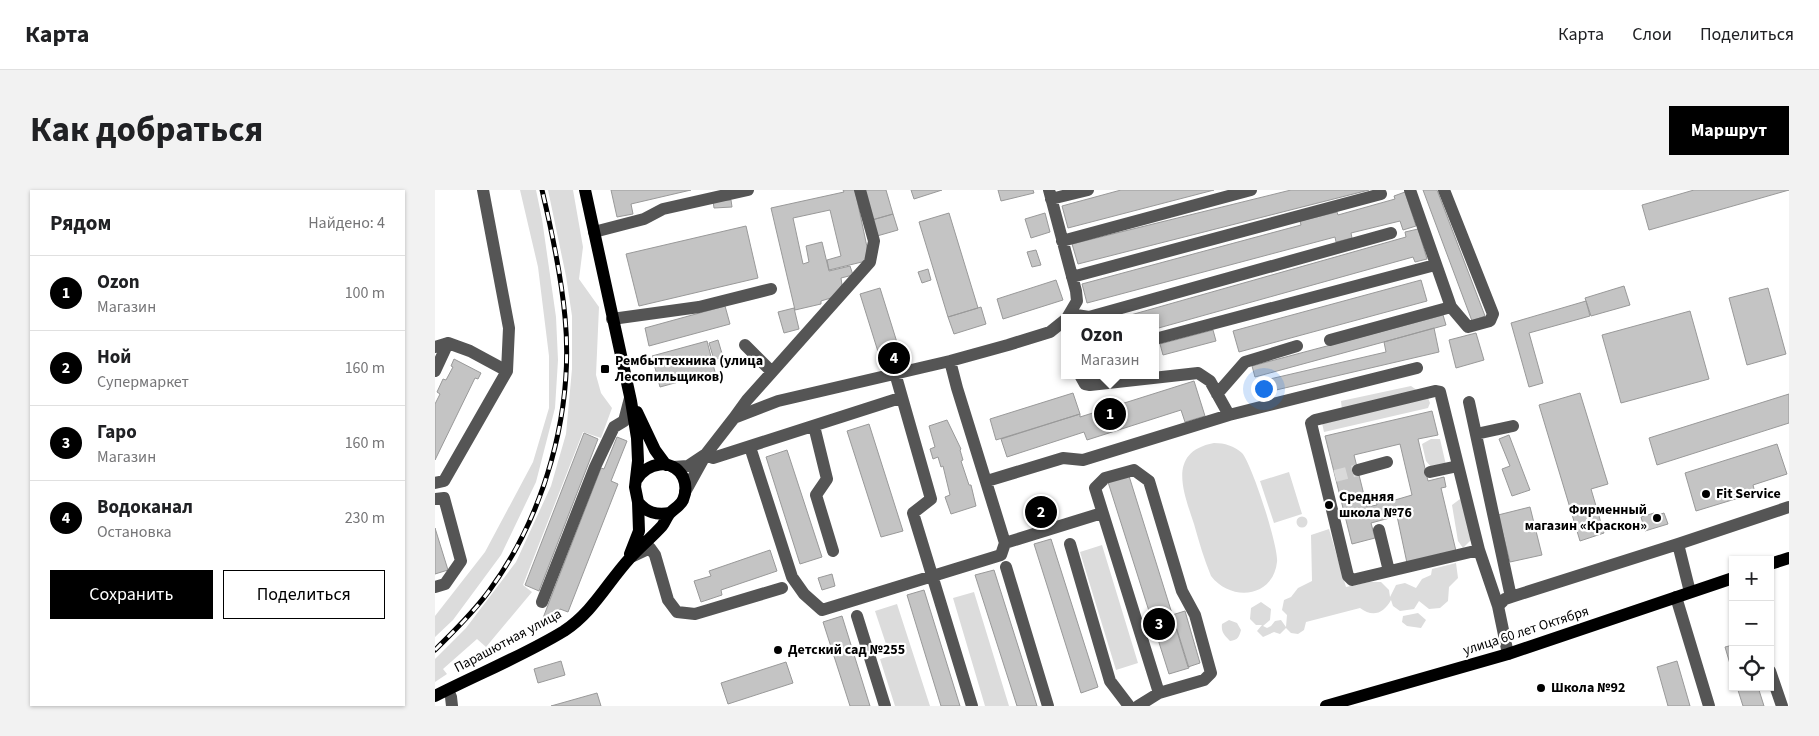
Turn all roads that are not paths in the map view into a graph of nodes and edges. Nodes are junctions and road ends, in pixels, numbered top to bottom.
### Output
1 (483, 190) edge
2 (585, 190) edge
3 (748, 190) edge
4 (860, 190) edge
5 (1088, 190) edge
6 (1251, 190) edge
7 (1410, 190) edge
8 (1444, 190) edge
9 (1381, 194) dead end
10 (1050, 195) edge
11 (594, 232) junction
12 (1391, 233) dead end
13 (1062, 241) junction
14 (1435, 265) junction
15 (1072, 277) junction
16 (771, 289) dead end
17 (1451, 307) junction
18 (1070, 314) edge
19 (1103, 314) edge
20 (612, 319) junction
21 (1061, 325) edge
22 (1159, 338) edge
23 (1330, 340) dead end
24 (448, 343) junction
25 (745, 345) dead end
26 (1297, 346) dead end
27 (435, 347) edge
28 (950, 361) junction
29 (1417, 368) dead end
30 (435, 371) edge
31 (507, 371) junction
32 (772, 372) junction
33 (895, 373) junction
34 (1159, 377) edge
35 (1082, 379) edge
36 (1144, 379) edge
37 (1217, 394) junction
38 (900, 398) junction
39 (631, 400) junction
40 (1469, 402) dead end
41 (1229, 415) junction
42 (734, 418) junction
43 (814, 426) junction
44 (1513, 426) dead end
45 (1475, 434) junction
46 (750, 447) junction
47 (706, 454) junction
48 (1387, 462) dead end
49 (670, 466) junction
50 (1458, 466) junction
51 (1358, 470) tunnel mouth
52 (1430, 472) dead end
53 (637, 479) junction
54 (987, 481) junction
55 (435, 482) edge
56 (685, 492) junction
57 (435, 500) edge
58 (638, 502) junction
59 (1789, 507) edge
60 (670, 513) junction
61 (1102, 514) junction
62 (1379, 530) dead end
63 (1005, 543) junction
64 (1070, 544) dead end
65 (1678, 544) junction
66 (1479, 550) junction
67 (833, 551) dead end
68 (1789, 558) edge
69 (629, 559) junction
70 (1774, 563) edge
71 (1006, 567) dead end
72 (1389, 571) junction
73 (931, 576) junction
74 (1729, 579) edge
75 (435, 587) edge
76 (782, 588) dead end
77 (1690, 592) junction
78 (1511, 596) junction
79 (1676, 597) junction
80 (542, 602) dead end
81 (1498, 606) junction
82 (857, 616) dead end
83 (1508, 654) junction
84 (1774, 684) edge
85 (448, 690) junction
86 (1159, 693) junction
87 (435, 696) edge
88 (452, 706) edge
89 (885, 706) edge
90 (972, 706) edge
91 (1048, 706) edge
92 (1129, 706) edge
93 (1138, 706) edge
94 (1326, 706) edge
95 (1709, 706) edge
96 (1781, 706) edge

1 - 31 street
2 - 11 main road
3 - 11 street
4 - 32 street
5 - 10 street
6 - 13 street
7 - 14 street
8 - 17 street
9 - 15 street
10 - 13 street
11 - 20 main road
12 - 19 street
13 - 15 street
14 - 17 street
14 - 22 street
15 - 18 street
16 - 20 street
17 - 23 street
20 - 39 main road
21 - 28 street
24 - 27 street
24 - 30 street
24 - 31 street
25 - 32 street
26 - 37 street
28 - 33 street
28 - 54 street
29 - 41 street
31 - 55 street
32 - 42 street
33 - 38 street
33 - 42 street
34 - 37 street
35 - 36 street
37 - 41 street
38 - 43 street
38 - 73 street
39 - 49 main road
39 - 53 main road
39 - 80 street
40 - 45 street
41 - 54 street
42 - 47 street
43 - 46 street
43 - 67 street
44 - 45 street
45 - 78 street
46 - 47 street
46 - 73 street
47 - 49 street
47 - 56 street
48 - 51 street
49 - 53 main road
49 - 56 main road
50 - 52 street
50 - 66 street
50 - 72 street
53 - 58 main road
54 - 63 street
56 - 60 main road
57 - 75 street
58 - 60 main road
58 - 69 main road
59 - 65 street
60 - 69 main road
61 - 63 street
61 - 86 street
61 - 86 street
62 - 72 street
63 - 73 street
64 - 92 street
65 - 77 street
65 - 78 street
66 - 72 street
66 - 81 street
68 - 70 main road
69 - 76 street
69 - 85 main road, Парашютная улица
71 - 91 street
73 - 90 street
74 - 77 main road, улица 60 лет Октября
77 - 79 main road, улица 60 лет Октября
78 - 81 street
79 - 83 main road, улица 60 лет Октября
79 - 95 street
81 - 83 street
82 - 89 street
83 - 94 main road, улица 60 лет Октября
84 - 96 street
85 - 87 main road, Парашютная улица
85 - 88 street
86 - 93 street

